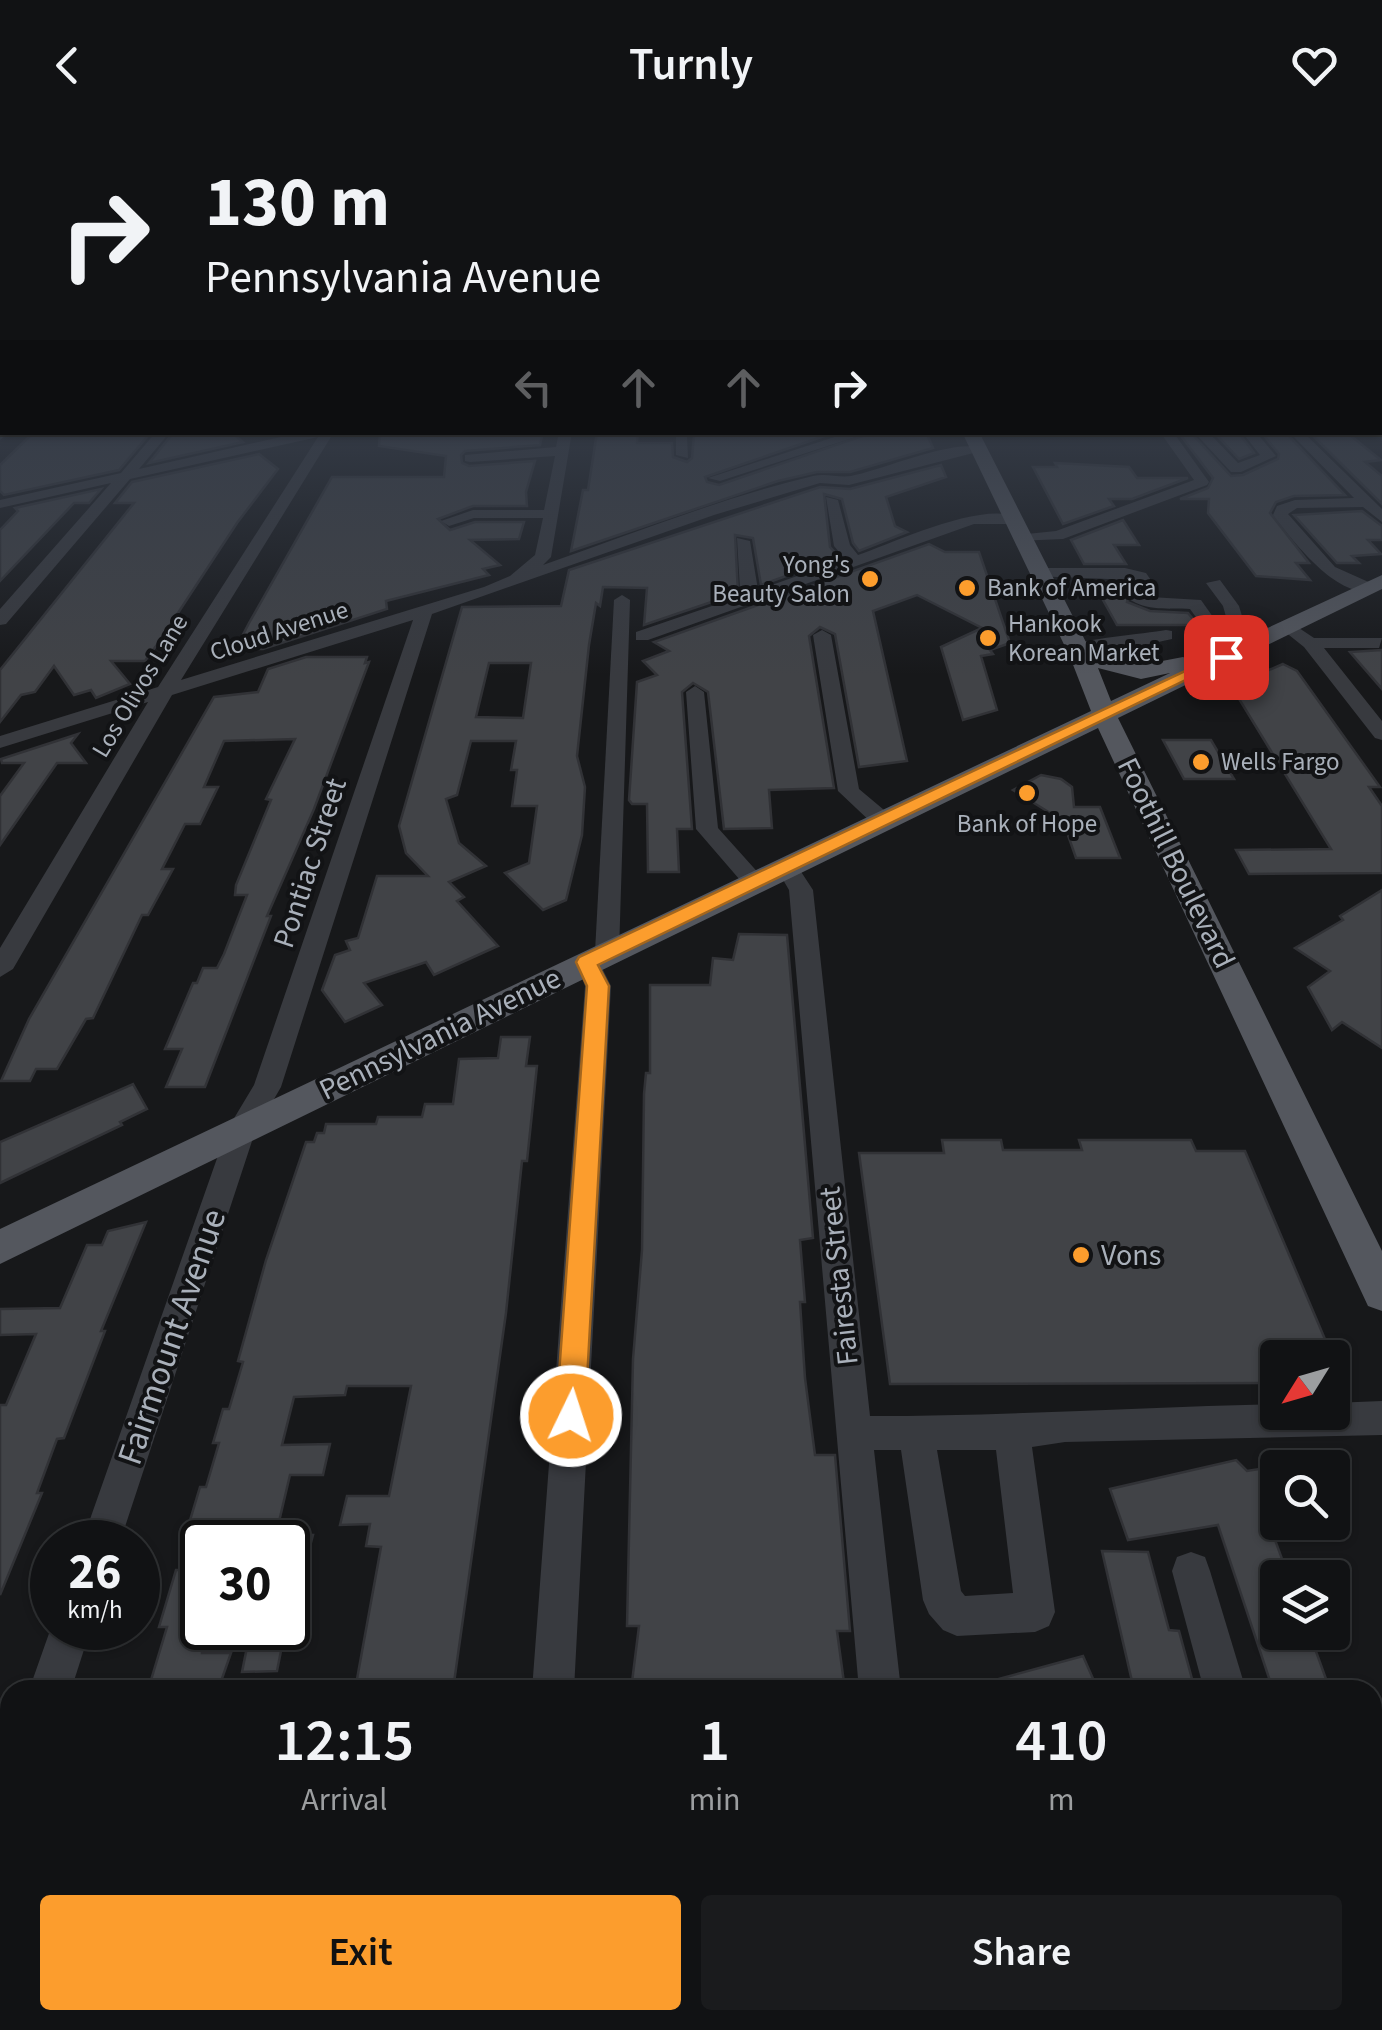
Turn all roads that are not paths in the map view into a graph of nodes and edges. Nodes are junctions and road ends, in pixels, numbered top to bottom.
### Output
1 (28, 498) edge
2 (108, 498) edge
3 (284, 498) edge
4 (554, 498) edge
5 (758, 498) edge
6 (1002, 498) edge
7 (1160, 498) edge
8 (1363, 498) edge
9 (831, 500) dead end
10 (1367, 502) junction
11 (0, 504) edge
12 (551, 514) junction
13 (1382, 517) edge
14 (1012, 519) junction
15 (449, 521) dead end
16 (1022, 538) junction
17 (742, 541) dead end
18 (854, 562) junction
19 (819, 574) junction
20 (1039, 574) junction
21 (514, 580) junction
22 (1214, 583) dead end
23 (839, 584) dead end
24 (1374, 585) edge
25 (756, 596) junction
26 (622, 600) dead end
27 (425, 610) junction
28 (0, 620) edge
29 (1290, 627) junction
30 (1166, 634) dead end
31 (822, 635) dead end
32 (642, 636) dead end
33 (1379, 642) dead end
34 (1310, 643) junction
35 (1252, 644) junction
36 (1079, 652) junction
37 (1205, 667) junction
38 (695, 692) dead end
39 (163, 694) junction
40 (1104, 714) junction
41 (1382, 734) edge
42 (0, 742) edge
43 (882, 820) junction
44 (786, 866) junction
45 (754, 882) junction
46 (597, 957) junction
47 (0, 969) edge
48 (241, 1130) junction
49 (0, 1247) edge
50 (1382, 1293) edge
51 (1382, 1418) edge
52 (916, 1432) junction
53 (854, 1433) junction
54 (1012, 1433) junction
55 (108, 1520) edge
56 (1191, 1571) dead end
57 (64, 1650) edge
58 (53, 1680) edge
59 (554, 1680) edge
60 (879, 1680) edge
61 (1222, 1680) edge

1 - 11 street
2 - 28 street
3 - 39 street, Los Olivos Lane
4 - 12 street
5 - 21 street, Cloud Avenue
6 - 14 main road, Foothill Boulevard
7 - 16 street
8 - 10 street
9 - 18 street
10 - 13 street
10 - 24 street
12 - 15 street
12 - 21 street
14 - 16 main road, Foothill Boulevard
14 - 18 street
16 - 20 main road, Foothill Boulevard
17 - 25 street
18 - 19 street
19 - 23 street
19 - 25 street
20 - 35 street
20 - 36 main road, Foothill Boulevard
21 - 27 street, Cloud Avenue
22 - 35 street
24 - 29 main road, Pennsylvania Avenue
25 - 32 street
26 - 46 street
27 - 39 street, Cloud Avenue
27 - 48 street, Pontiac Street
29 - 34 street
29 - 35 main road, Pennsylvania Avenue
30 - 36 street
31 - 43 street
33 - 34 street
34 - 41 street
35 - 37 main road, Pennsylvania Avenue
36 - 37 main road, Pennsylvania Avenue
36 - 40 main road, Foothill Boulevard
37 - 40 main road, Pennsylvania Avenue
38 - 45 street
39 - 42 street, Cloud Avenue
39 - 47 street, Los Olivos Lane
40 - 43 main road, Pennsylvania Avenue
40 - 50 main road, Foothill Boulevard
43 - 44 main road, Pennsylvania Avenue
44 - 45 main road, Pennsylvania Avenue
44 - 53 street, Fairesta Street
45 - 46 main road, Pennsylvania Avenue
46 - 48 main road, Pennsylvania Avenue
46 - 59 street
48 - 49 main road, Pennsylvania Avenue
48 - 55 street, Fairmount Avenue
51 - 54 street
52 - 53 street
52 - 54 street
52 - 54 street
53 - 60 street, Fairesta Street
56 - 61 street
57 - 58 street

